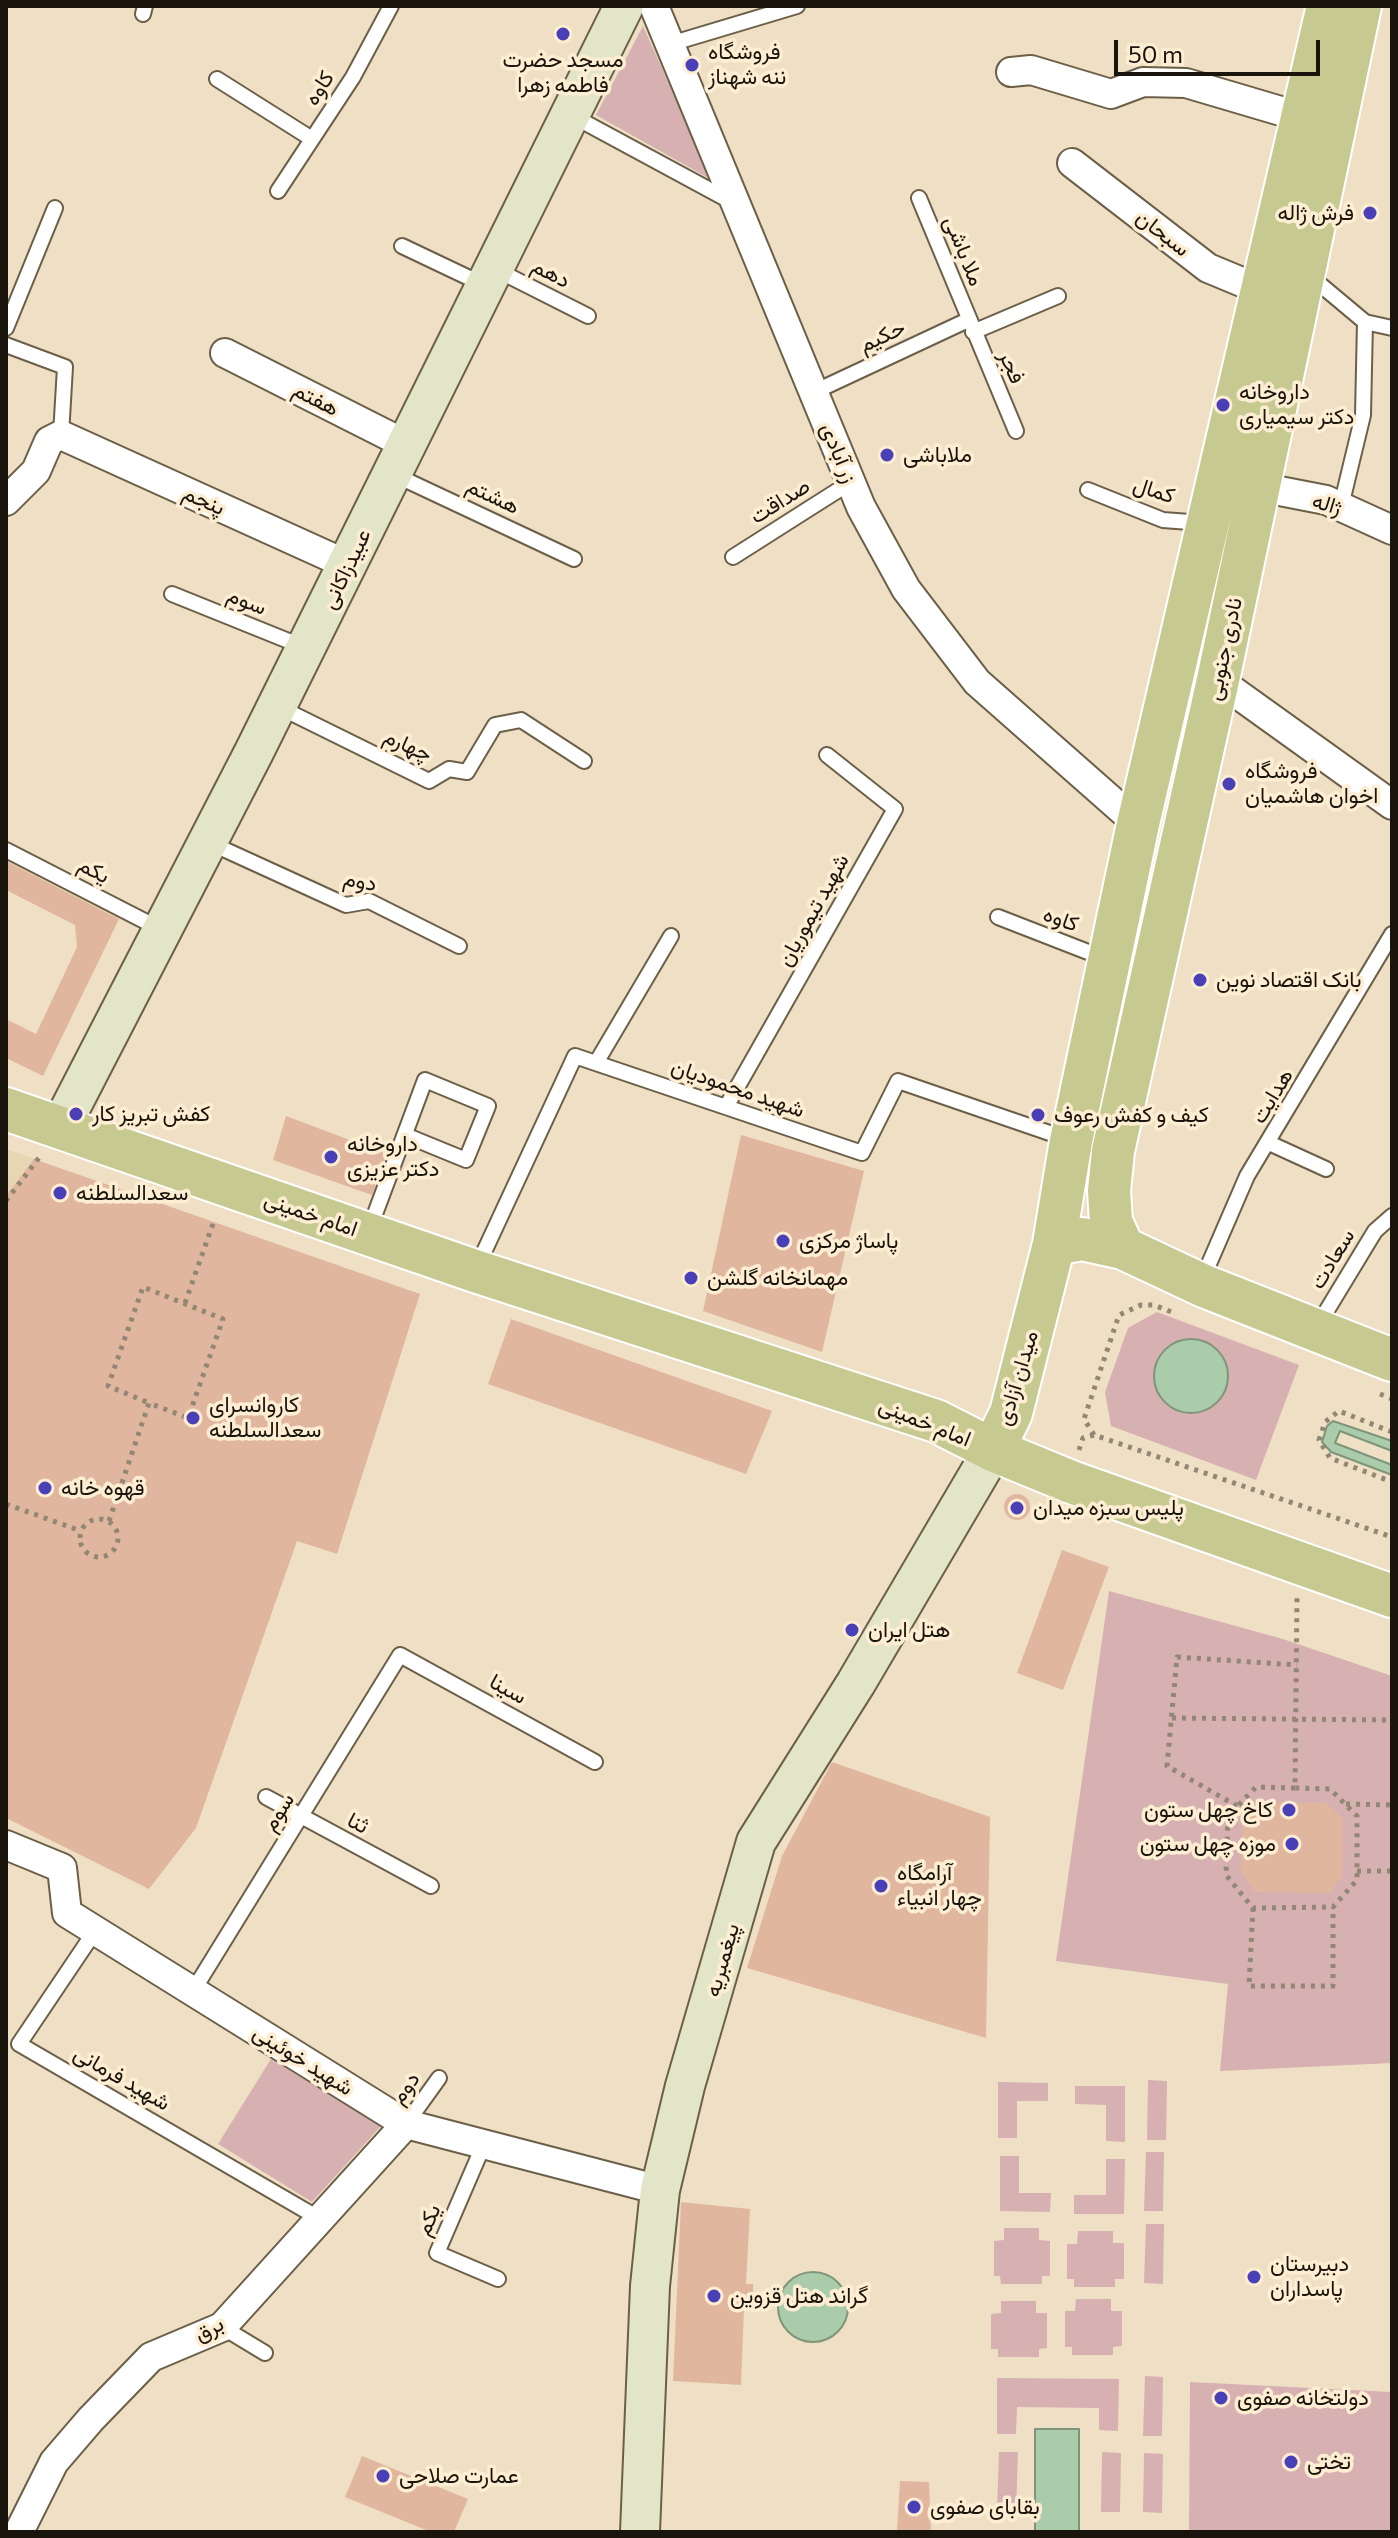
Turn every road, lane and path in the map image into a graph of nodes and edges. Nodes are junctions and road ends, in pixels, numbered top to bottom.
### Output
1 (391, 6) edge
2 (624, 6) edge
3 (654, 6) edge
4 (797, 6) edge
5 (1319, 6) edge
6 (1328, 6) edge
7 (1360, 6) edge
8 (1370, 6) edge
9 (670, 44) junction
10 (1335, 48) junction
11 (1011, 72) dead end
12 (217, 79) dead end
13 (570, 115) junction
14 (1301, 117) junction
15 (312, 139) junction
16 (1072, 163) dead end
17 (278, 191) dead end
18 (919, 198) dead end
19 (736, 204) junction
20 (55, 208) dead end
21 (402, 246) dead end
22 (1304, 272) junction
23 (491, 278) junction
24 (1261, 290) junction
25 (1058, 296) dead end
26 (588, 316) dead end
27 (1365, 322) junction
28 (971, 326) junction
29 (6, 328) edge
30 (1392, 328) edge
31 (6, 345) edge
32 (225, 353) dead end
33 (814, 392) junction
34 (1016, 431) dead end
35 (61, 435) junction
36 (400, 459) junction
37 (851, 482) junction
38 (1259, 487) junction
39 (1088, 490) dead end
40 (6, 501) edge
41 (1341, 506) junction
42 (1208, 524) junction
43 (1392, 530) edge
44 (733, 557) dead end
45 (574, 559) dead end
46 (348, 565) junction
47 (172, 594) dead end
48 (306, 648) junction
49 (1218, 680) junction
50 (277, 706) junction
51 (827, 755) dead end
52 (584, 761) dead end
53 (1392, 805) edge
54 (1138, 824) junction
55 (208, 842) junction
56 (6, 850) edge
57 (998, 917) dead end
58 (163, 930) junction
59 (1392, 934) edge
60 (671, 936) dead end
61 (459, 946) dead end
62 (1110, 960) junction
63 (596, 1063) junction
64 (726, 1107) junction
65 (6, 1109) edge
66 (6, 1127) edge
67 (55, 1135) junction
68 (405, 1135) junction
69 (1071, 1141) junction
70 (1269, 1143) junction
71 (1326, 1169) dead end
72 (6, 1201) edge
73 (221, 1201) junction
74 (1392, 1216) edge
75 (1056, 1228) junction
76 (1116, 1231) junction
77 (367, 1234) junction
78 (475, 1271) junction
79 (1192, 1300) junction
80 (185, 1303) junction
81 (1315, 1329) junction
82 (1385, 1376) edge
83 (1392, 1399) edge
84 (149, 1403) junction
85 (1392, 1432) edge
86 (1094, 1435) junction
87 (1083, 1438) dead end
88 (993, 1450) junction
89 (1392, 1482) edge
90 (6, 1504) edge
91 (109, 1521) junction
92 (81, 1531) junction
93 (1392, 1537) edge
94 (1297, 1562) junction
95 (1392, 1596) edge
96 (400, 1655) joint
97 (1297, 1665) junction
98 (1172, 1718) junction
99 (1296, 1719) junction
100 (1392, 1720) edge
101 (595, 1762) dead end
102 (1295, 1788) junction
103 (266, 1797) dead end
104 (1345, 1804) junction
105 (1392, 1805) edge
106 (1237, 1806) junction
107 (300, 1817) junction
108 (6, 1845) edge
109 (1357, 1871) junction
110 (1392, 1871) edge
111 (431, 1886) dead end
112 (1333, 1907) junction
113 (1253, 1908) junction
114 (95, 1931) junction
115 (193, 1991) junction
116 (439, 2078) dead end
117 (406, 2124) junction
118 (484, 2144) junction
119 (660, 2190) junction
120 (320, 2219) junction
121 (498, 2279) dead end
122 (222, 2327) junction
123 (265, 2353) dead end
124 (15, 2526) edge
125 (640, 2532) edge

1 - 15 lane, کاوه
2 - 13 main road, عبیدزاکانی
3 - 9 street, زر آبادی
4 - 9 lane
5 - 10 main road, نادری جنوبی
6 - 10 main road, نادری جنوبی
7 - 10 main road, نادری جنوبی
8 - 10 main road, نادری جنوبی
9 - 19 street, زر آبادی
10 - 14 main road, نادری جنوبی
10 - 22 main road, نادری جنوبی
11 - 14 street
12 - 15 lane
13 - 19 lane
13 - 23 main road, عبیدزاکانی
14 - 24 main road, نادری جنوبی
15 - 17 lane, کاوه
16 - 24 street, سبحان
18 - 28 lane, ملا باشی
19 - 33 street, زر آبادی
20 - 29 lane
21 - 23 lane, دهم
22 - 27 lane
22 - 38 main road, نادری جنوبی
23 - 26 lane, دهم
23 - 36 main road, عبیدزاکانی
24 - 42 main road, نادری جنوبی
25 - 28 lane, حکیم
27 - 30 lane
27 - 41 lane
28 - 33 lane, حکیم
28 - 34 lane, فجر
31 - 35 lane
32 - 36 street, هفتم
33 - 37 street, زر آبادی
35 - 40 street
35 - 46 street, پنجم
36 - 45 lane, هشتم
36 - 46 main road, عبیدزاکانی
37 - 44 lane, صداقت
37 - 54 street, زر آبادی
38 - 41 street, ژاله
38 - 49 main road, نادری جنوبی
39 - 42 lane, کمال
41 - 43 street, ژاله
42 - 54 main road, نادری جنوبی
46 - 48 main road, عبیدزاکانی
47 - 48 lane, سوم
48 - 50 main road, عبیدزاکانی
49 - 53 street
49 - 76 main road, نادری جنوبی
50 - 52 lane, چهارم
50 - 55 main road, عبیدزاکانی
51 - 64 lane, شهید تیموریان
54 - 62 main road, نادری جنوبی
55 - 58 main road, عبیدزاکانی
55 - 61 lane, دوم
56 - 58 lane, یکم
57 - 62 lane, کاوه
58 - 67 main road, عبیدزاکانی
59 - 70 lane, هدایت
60 - 63 lane
62 - 69 main road, نادری جنوبی
63 - 64 lane, شهید محمودیان
63 - 78 lane
64 - 69 lane, شهید محمودیان
65 - 67 main road, امام خمینی
66 - 67 main road, امام خمینی
67 - 72 path
67 - 73 main road, امام خمینی
67 - 77 main road, امام خمینی
68 - 68 lane
68 - 77 lane
69 - 75 main road, نادری جنوبی
70 - 71 lane
70 - 79 lane, هدایت
73 - 80 path
73 - 88 main road, امام خمینی
74 - 81 lane, سعادت
75 - 76 main road
75 - 88 main road, میدان آزادی
76 - 79 main road
77 - 78 main road, امام خمینی
78 - 88 main road, امام خمینی
79 - 81 main road
79 - 86 path
80 - 84 path
80 - 84 path
81 - 82 main road
82 - 83 path
84 - 91 path
85 - 89 path
86 - 87 path
86 - 93 path
88 - 94 main road, میدان آزادی
88 - 119 main road, پیغمبریه
90 - 92 path
91 - 92 path
91 - 92 path
94 - 95 main road, میدان آزادی
94 - 97 path
96 - 101 lane, سینا
96 - 107 lane, سوم
97 - 98 path
97 - 99 path
98 - 99 path
98 - 106 path
99 - 100 path
99 - 102 path
102 - 104 path
102 - 106 path
103 - 107 lane, ثنا
104 - 105 path
104 - 109 path
106 - 113 path
107 - 111 lane, ثنا
107 - 115 lane, سوم
108 - 114 street, شهید خوئینی
109 - 110 path
109 - 112 path
112 - 113 path
112 - 113 path
114 - 115 street, شهید خوئینی
114 - 120 lane, شهید فرمانی
115 - 117 street, شهید خوئینی
116 - 117 lane, دوم
117 - 118 street, شهید خوئینی
117 - 120 street, برق
118 - 119 street, شهید خوئینی
118 - 121 lane, یکم
119 - 125 main road, پیغمبریه
120 - 122 street, برق
122 - 123 lane
122 - 124 street, برق

